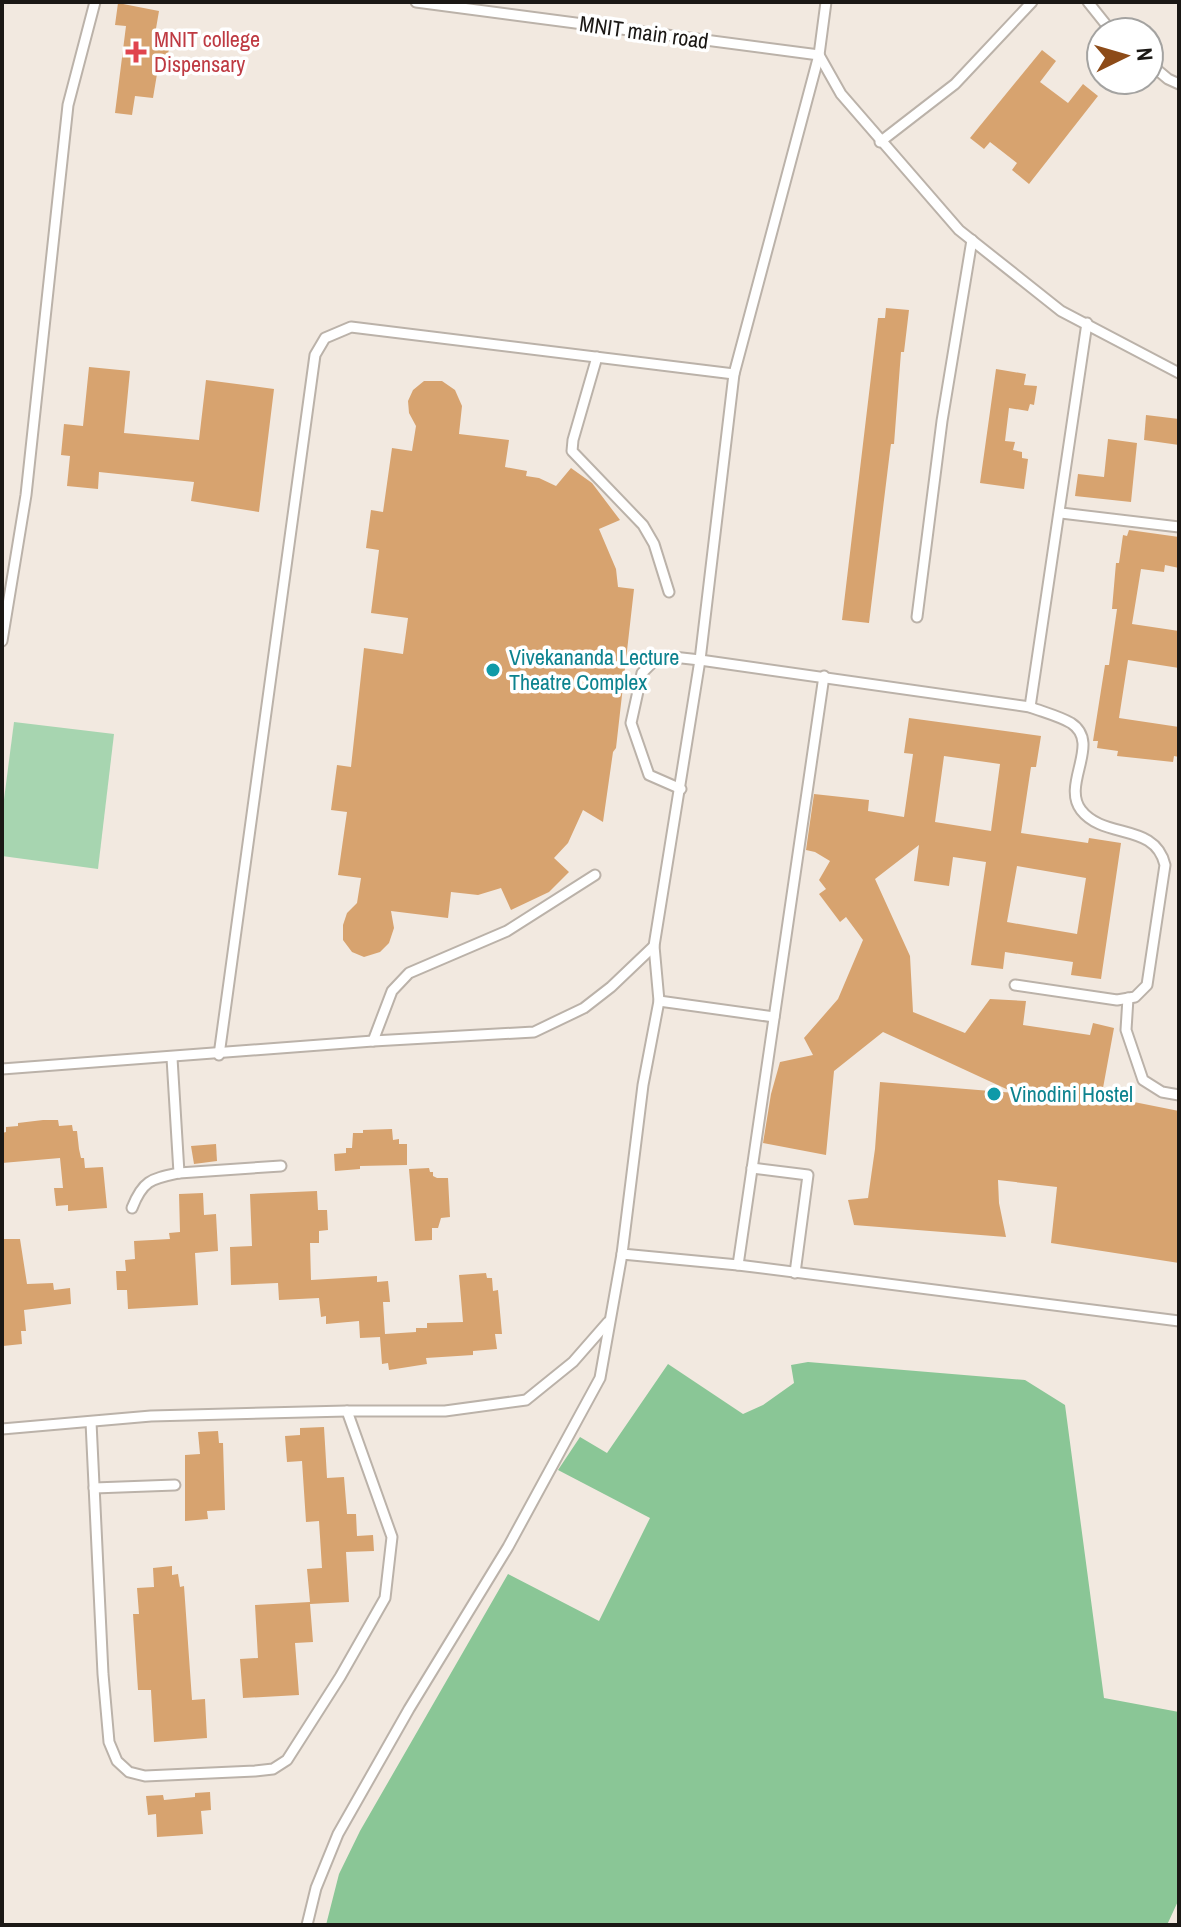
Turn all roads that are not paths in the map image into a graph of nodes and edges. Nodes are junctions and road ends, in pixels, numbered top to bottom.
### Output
1 (95, 2) edge
2 (416, 2) edge
3 (826, 2) edge
4 (1032, 2) edge
5 (467, 5) edge
6 (819, 55) junction
7 (880, 142) junction
8 (972, 240) junction
9 (1087, 323) junction
10 (597, 357) junction
11 (1179, 373) edge
12 (734, 374) junction
13 (1061, 513) junction
14 (1179, 527) edge
15 (669, 592) dead end
16 (917, 617) dead end
17 (2, 641) edge
18 (700, 660) junction
19 (824, 676) junction
20 (1030, 707) junction
21 (681, 789) junction
22 (595, 875) dead end
23 (654, 946) junction
24 (1015, 985) dead end
25 (1128, 998) junction
26 (659, 1001) junction
27 (774, 1017) junction
28 (373, 1041) junction
29 (219, 1055) junction
30 (172, 1058) junction
31 (2, 1069) edge
32 (1179, 1095) edge
33 (281, 1166) dead end
34 (752, 1168) junction
35 (179, 1173) junction
36 (132, 1208) dead end
37 (622, 1254) junction
38 (738, 1265) junction
39 (795, 1273) junction
40 (610, 1320) junction
41 (1179, 1321) edge
42 (347, 1411) junction
43 (91, 1422) junction
44 (2, 1429) edge
45 (175, 1485) dead end
46 (94, 1488) junction
47 (307, 1925) edge

1 - 17 lane
2 - 5 lane, MNIT main road
3 - 6 lane
4 - 7 lane
5 - 6 lane, MNIT main road
6 - 7 lane
6 - 12 lane
7 - 8 lane
8 - 9 lane
8 - 16 lane
9 - 11 lane
9 - 13 lane
10 - 12 lane
10 - 15 lane
10 - 29 lane
12 - 18 lane
13 - 14 lane
13 - 20 lane
18 - 19 lane
18 - 21 lane
18 - 21 lane
19 - 20 lane
19 - 27 lane
20 - 25 lane
21 - 23 lane
22 - 28 lane
23 - 26 lane
23 - 28 lane
24 - 25 lane
25 - 32 lane
26 - 27 lane
26 - 37 lane
27 - 34 lane
28 - 29 lane
29 - 30 lane
30 - 31 lane
30 - 35 lane
33 - 35 lane
34 - 38 lane
34 - 39 lane
35 - 36 lane
37 - 38 lane
37 - 40 lane
38 - 39 lane
39 - 41 lane
40 - 42 lane
40 - 47 lane
42 - 43 lane
42 - 46 lane
43 - 44 lane
43 - 46 lane
45 - 46 lane

